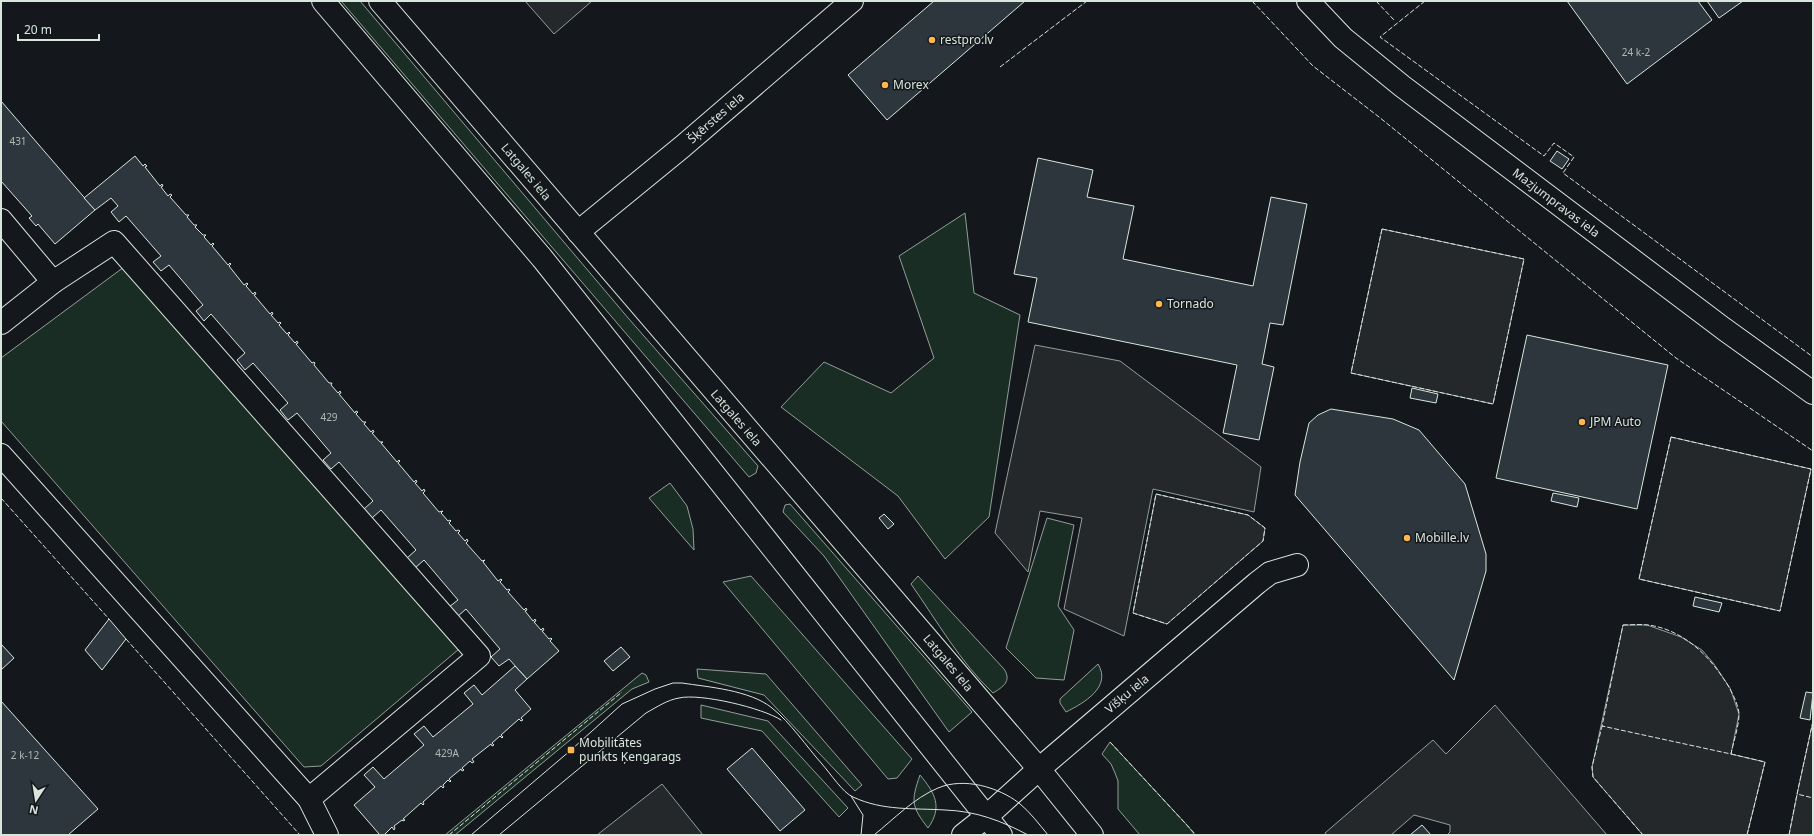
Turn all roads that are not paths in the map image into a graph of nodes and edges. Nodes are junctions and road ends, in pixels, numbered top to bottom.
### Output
1 (323, 1) edge
2 (380, 1) edge
3 (852, 1) edge
4 (1308, 1) edge
5 (1, 220) edge
6 (578, 232) junction
7 (53, 282) junction
8 (1, 323) edge
9 (1813, 393) edge
10 (1, 455) edge
11 (1297, 565) dead end
12 (1039, 769) junction
13 (309, 799) junction
14 (987, 816) junction
15 (327, 835) edge
16 (964, 835) edge
17 (1001, 835) edge
18 (1092, 835) edge

1 - 14 main road
2 - 6 main road, Latgales iela
3 - 6 main road, Šķērstes iela
4 - 9 main road, Mazjumpravas iela
5 - 7 main road
6 - 12 main road, Latgales iela
7 - 8 main road
7 - 13 main road
10 - 13 main road
11 - 12 main road, Višķu iela
12 - 14 main road, Višķu iela
12 - 18 main road, Latgales iela
13 - 15 main road
14 - 16 main road, Višķu iela
14 - 17 main road

